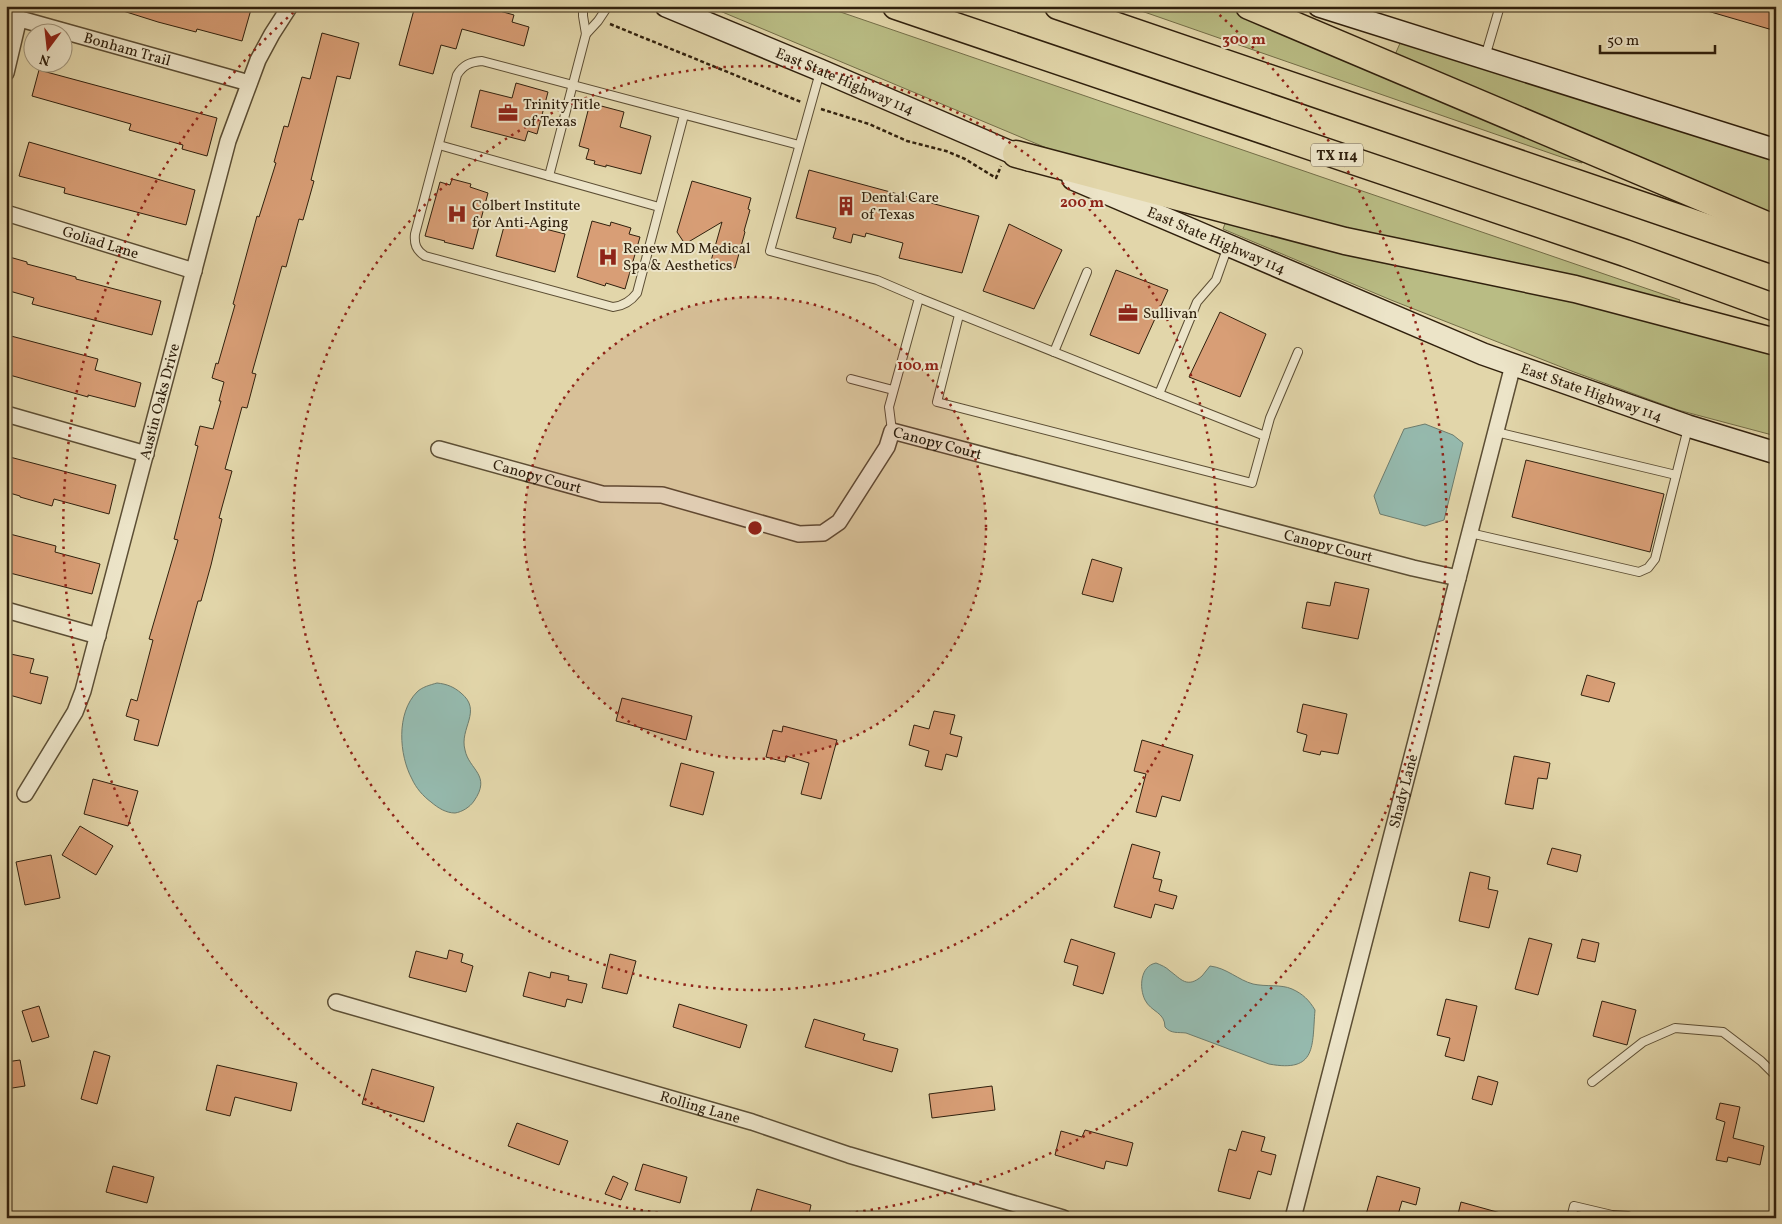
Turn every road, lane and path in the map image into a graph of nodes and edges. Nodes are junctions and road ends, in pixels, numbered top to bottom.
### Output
1 (290, 6) edge
2 (566, 6) edge
3 (608, 6) edge
4 (666, 6) edge
5 (896, 6) edge
6 (1058, 6) edge
7 (1248, 6) edge
8 (1319, 6) edge
9 (1500, 6) edge
10 (583, 10) edge
11 (13, 17) edge
12 (599, 19) junction
13 (586, 34) junction
14 (1485, 59) junction
15 (820, 70) junction
16 (6, 73) edge
17 (249, 83) junction
18 (573, 85) junction
19 (810, 105) junction
20 (684, 115) junction
21 (439, 145) junction
22 (799, 145) junction
23 (1776, 150) edge
24 (1011, 153) junction
25 (549, 176) junction
26 (659, 207) junction
27 (6, 212) edge
28 (1776, 229) edge
29 (1229, 244) junction
30 (1776, 251) edge
31 (194, 271) junction
32 (1087, 272) dead end
33 (919, 298) junction
34 (1776, 308) edge
35 (959, 315) junction
36 (1776, 342) edge
37 (1054, 352) junction
38 (1298, 352) dead end
39 (1513, 365) junction
40 (851, 379) dead end
41 (893, 390) junction
42 (1159, 394) junction
43 (6, 414) edge
44 (1688, 426) junction
45 (892, 431) junction
46 (1496, 432) junction
47 (1265, 436) junction
48 (439, 449) dead end
49 (1776, 453) edge
50 (146, 454) junction
51 (1676, 475) junction
52 (1470, 533) junction
53 (1458, 578) junction
54 (6, 610) edge
55 (98, 636) junction
56 (25, 794) dead end
57 (336, 1002) dead end
58 (1776, 1076) edge
59 (1592, 1082) dead end
60 (1608, 1216) edge
61 (1628, 1216) dead end
62 (1063, 1218) edge
63 (1293, 1218) edge
64 (1571, 1218) edge

1 - 17 street, Austin Oaks Drive
2 - 10 path
3 - 12 lane
4 - 15 main road, East State Highway 114
5 - 34 highway, TX 114
6 - 30 highway
7 - 28 highway
8 - 14 main road
9 - 14 lane
10 - 13 lane
11 - 16 street
11 - 17 street, Bonham Trail
12 - 13 lane
12 - 19 path
13 - 18 lane
14 - 23 main road
15 - 19 lane
15 - 24 main road, East State Highway 114
17 - 31 street, Austin Oaks Drive
18 - 20 lane
18 - 21 lane
18 - 25 lane
19 - 22 lane
19 - 24 path
20 - 22 lane
20 - 26 lane
21 - 25 lane
21 - 26 lane
22 - 33 lane
24 - 29 main road, East State Highway 114
24 - 36 highway
25 - 26 lane
27 - 31 street, Goliad Lane
29 - 39 main road, East State Highway 114
29 - 42 lane
31 - 50 street, Austin Oaks Drive
32 - 37 lane
33 - 35 lane
33 - 41 lane
35 - 37 lane
35 - 47 lane
37 - 42 lane
38 - 47 lane
39 - 44 main road, East State Highway 114
39 - 46 street, Shady Lane
40 - 41 lane
41 - 45 lane
42 - 47 lane
43 - 50 street
44 - 49 main road, East State Highway 114
44 - 51 lane
45 - 48 street, Canopy Court
45 - 53 street, Canopy Court
46 - 51 lane
46 - 52 street, Shady Lane
50 - 55 street, Austin Oaks Drive
51 - 52 lane
52 - 53 street, Shady Lane
53 - 63 street, Shady Lane
54 - 55 street
55 - 56 street, Austin Oaks Drive
57 - 62 street, Rolling Lane
58 - 59 lane
60 - 61 lane
60 - 64 lane

